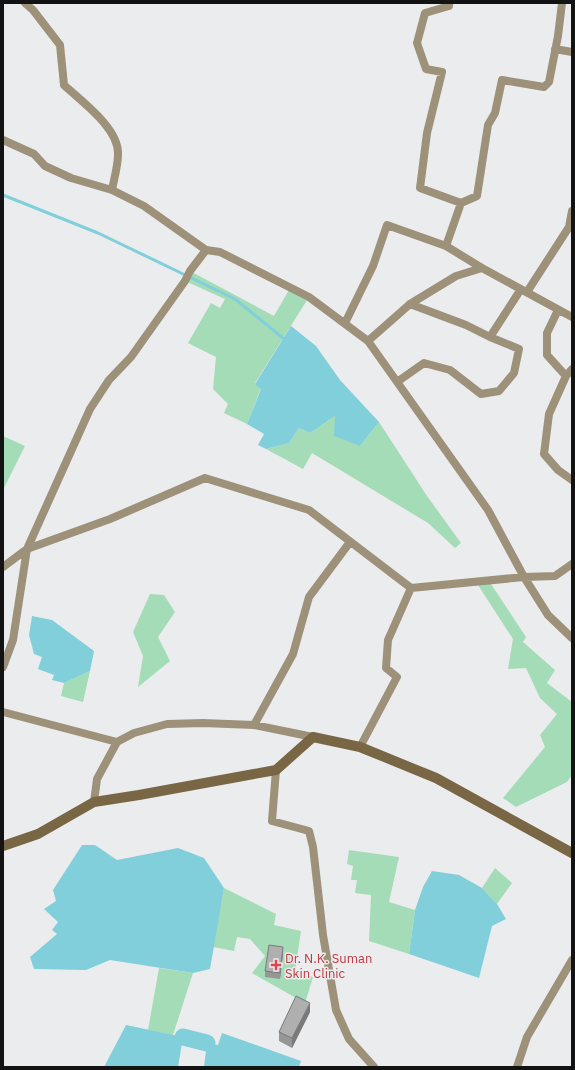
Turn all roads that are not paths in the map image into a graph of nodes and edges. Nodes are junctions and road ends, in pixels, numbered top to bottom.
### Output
1 (25, 3) edge
2 (449, 3) edge
3 (562, 3) edge
4 (555, 49) junction
5 (572, 52) edge
6 (3, 140) edge
7 (112, 190) junction
8 (461, 202) junction
9 (572, 211) edge
10 (446, 246) junction
11 (206, 250) junction
12 (482, 268) junction
13 (524, 291) junction
14 (410, 304) junction
15 (558, 310) junction
16 (572, 317) edge
17 (345, 323) junction
18 (490, 337) junction
19 (368, 340) junction
20 (572, 369) edge
21 (566, 376) junction
22 (397, 382) junction
23 (572, 480) edge
24 (350, 542) junction
25 (27, 549) junction
26 (572, 564) edge
27 (3, 567) edge
28 (524, 577) junction
29 (410, 588) junction
30 (572, 638) edge
31 (3, 667) edge
32 (3, 712) edge
33 (254, 725) junction
34 (313, 737) junction
35 (117, 742) junction
36 (360, 747) junction
37 (276, 770) junction
38 (94, 802) junction
39 (3, 846) edge
40 (572, 853) edge
41 (572, 960) edge
42 (374, 1067) edge
43 (517, 1067) edge

1 - 7 street
2 - 8 street
3 - 4 street
4 - 5 street
4 - 8 street
6 - 7 street
7 - 11 street
8 - 10 street
9 - 13 street
10 - 12 street
10 - 17 street
11 - 17 street
11 - 25 street
12 - 13 street
12 - 14 street
13 - 15 street
13 - 18 street
14 - 18 street
14 - 19 street
15 - 16 street
15 - 21 street
17 - 19 street
18 - 22 street
19 - 22 street
20 - 21 street
21 - 23 street
22 - 28 street
24 - 25 street
24 - 29 street
24 - 33 street
25 - 27 street
25 - 31 street
26 - 28 street
28 - 29 street
28 - 30 street
29 - 36 street
32 - 35 street
33 - 34 street
33 - 35 street
34 - 36 main road
34 - 37 main road
35 - 38 street
36 - 40 main road
37 - 38 main road
37 - 42 street
38 - 39 main road
41 - 43 street

